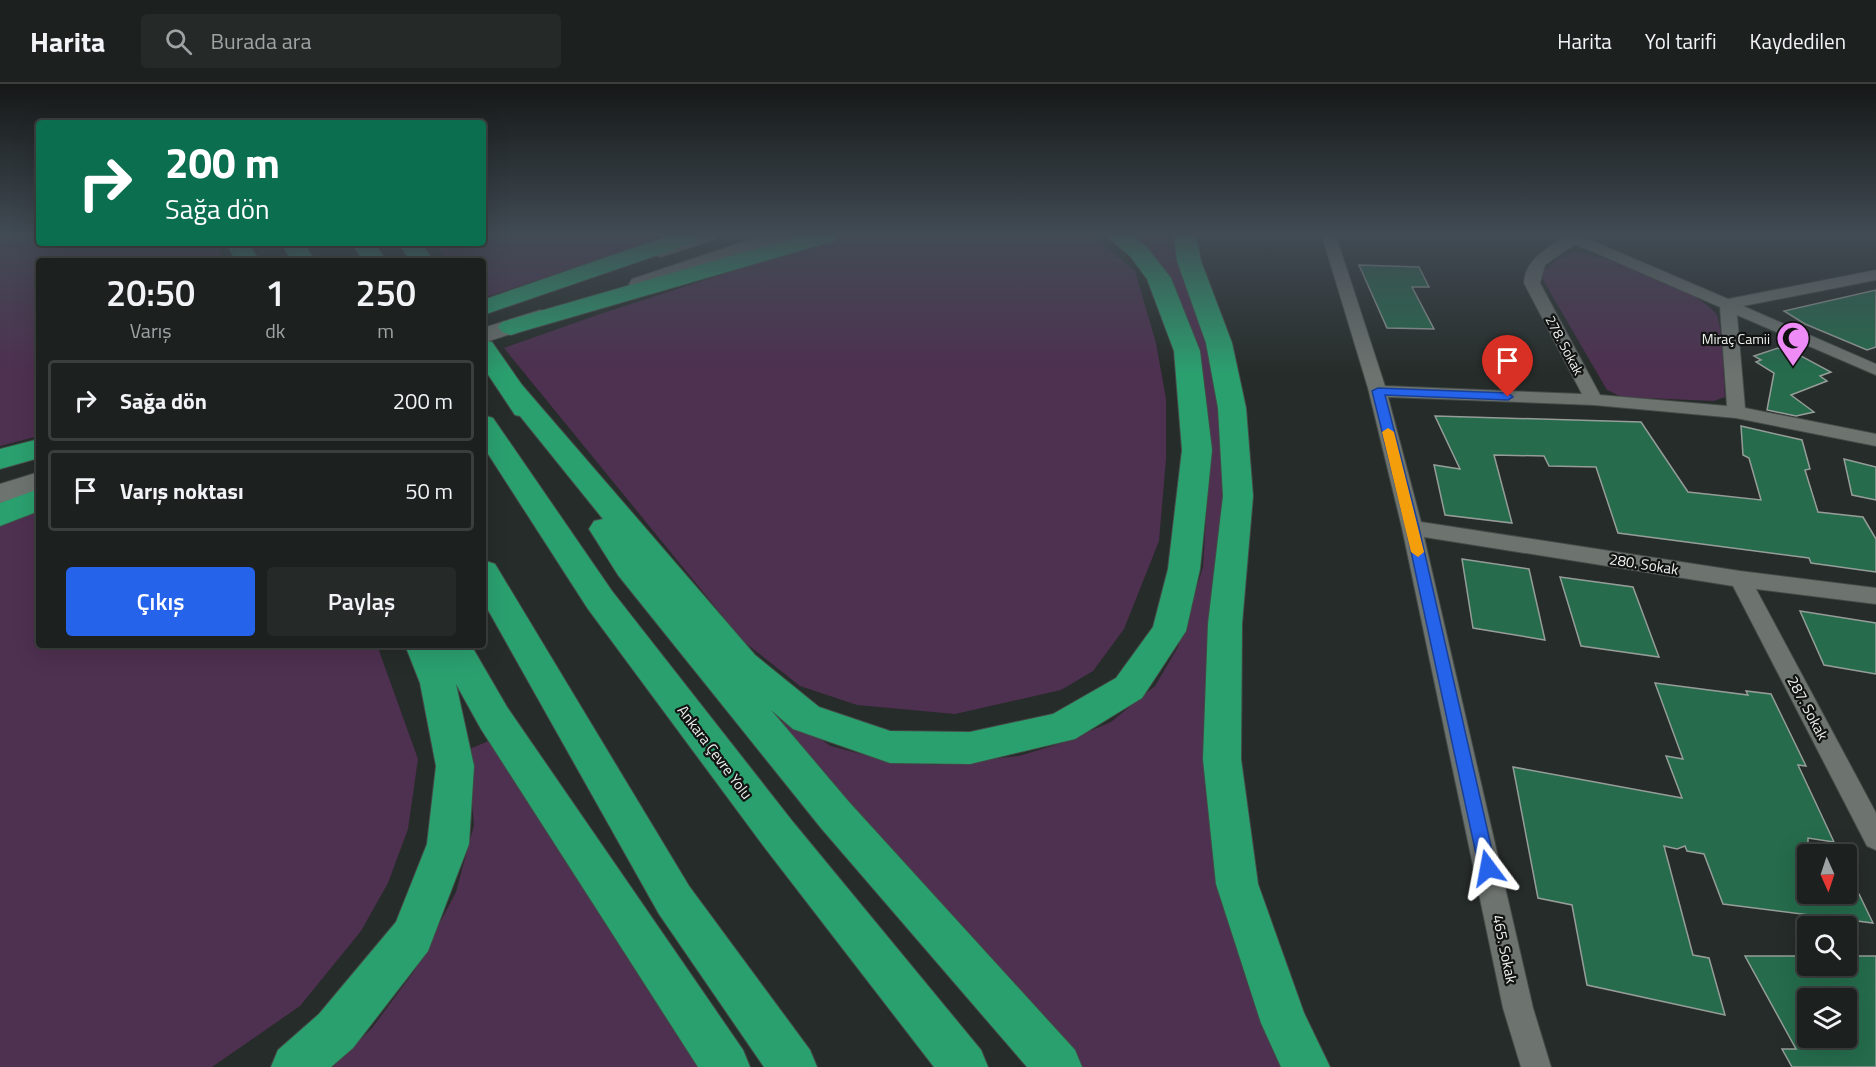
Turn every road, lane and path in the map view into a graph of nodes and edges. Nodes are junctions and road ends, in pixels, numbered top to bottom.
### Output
1 (558, 282) edge
2 (564, 282) edge
3 (645, 282) edge
4 (667, 282) edge
5 (1160, 282) edge
6 (1197, 282) edge
7 (1344, 282) edge
8 (1532, 282) edge
9 (1675, 282) edge
10 (1841, 282) edge
11 (1728, 304) junction
12 (486, 307) edge
13 (486, 307) edge
14 (511, 327) junction
15 (486, 335) edge
16 (486, 352) edge
17 (1876, 370) edge
18 (514, 391) junction
19 (1378, 391) junction
20 (1594, 400) junction
21 (1736, 412) junction
22 (486, 429) edge
23 (1876, 440) edge
24 (36, 449) edge
25 (36, 454) edge
26 (0, 459) edge
27 (0, 466) edge
28 (36, 482) edge
29 (0, 494) edge
30 (36, 500) edge
31 (0, 515) edge
32 (1412, 528) junction
33 (486, 577) edge
34 (1740, 579) junction
35 (1876, 596) edge
36 (424, 648) edge
37 (455, 648) edge
38 (1876, 838) edge
39 (295, 1067) edge
40 (726, 1067) edge
41 (793, 1067) edge
42 (964, 1067) edge
43 (1058, 1067) edge
44 (1306, 1067) edge
45 (1536, 1067) edge

1 - 12 highway
2 - 13 main road
3 - 14 main road
4 - 14 highway
5 - 18 highway
6 - 44 highway
7 - 19 street, 465. Sokak
8 - 20 street, 278. Sokak
9 - 11 street
10 - 11 street
11 - 17 street
11 - 21 street
14 - 15 main road
16 - 18 highway
18 - 43 highway
19 - 20 street
19 - 32 street, 465. Sokak
20 - 21 street
21 - 23 street
22 - 42 highway, Ankara Çevre Yolu
24 - 26 highway
25 - 27 main road
28 - 29 main road
30 - 31 highway
32 - 34 street, 280. Sokak
32 - 45 street, 465. Sokak
33 - 41 highway
34 - 35 street, 280. Sokak
34 - 38 street, 287. Sokak
36 - 39 highway
37 - 40 highway

